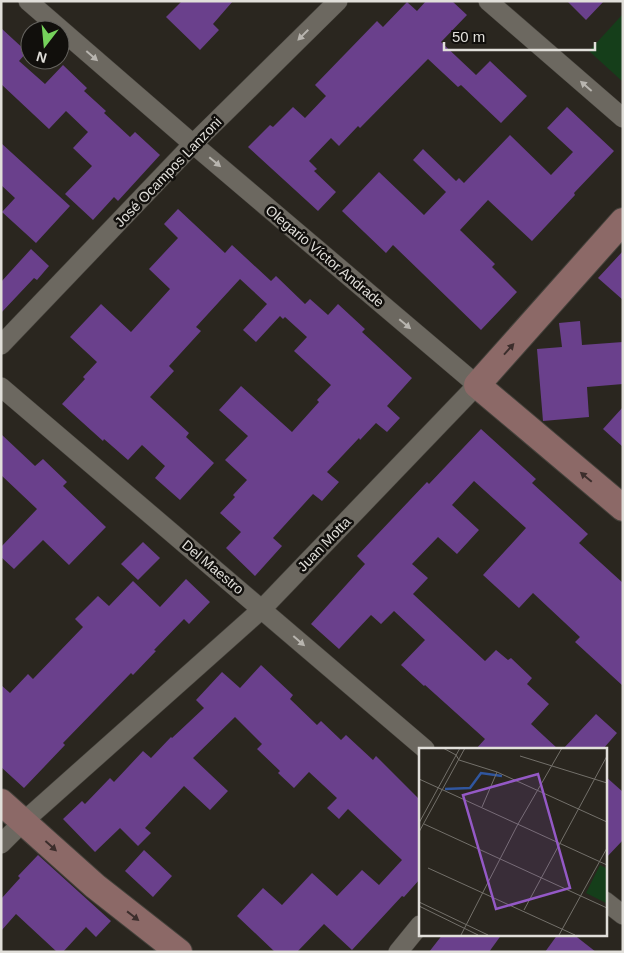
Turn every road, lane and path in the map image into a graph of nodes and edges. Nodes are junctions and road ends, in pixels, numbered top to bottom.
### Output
1 (28, 1) edge
2 (338, 1) edge
3 (488, 1) edge
4 (623, 118) edge
5 (193, 144) junction
6 (623, 221) edge
7 (1, 345) edge
8 (477, 385) junction
9 (1, 387) edge
10 (623, 508) edge
11 (262, 609) junction
12 (424, 748) edge
13 (1, 802) edge
14 (23, 822) junction
15 (1, 844) edge
16 (606, 902) edge
17 (623, 915) edge
18 (419, 925) edge
19 (179, 952) edge
20 (398, 952) edge

1 -> 5 street, Olegario Víctor Andrade
2 -> 5 street, José Ocampos Lanzoni
4 -> 3 street
5 - 7 street, José Ocampos Lanzoni
5 -> 8 street, Olegario Víctor Andrade
8 -> 6 street, Juan Motta
10 -> 8 street, Olegario Víctor Andrade
8 - 11 street, Juan Motta
9 - 11 street, Del Maestro
11 -> 12 street, Del Maestro
11 - 14 street, Juan Motta
13 - 14 street
14 - 15 street, Juan Motta
14 -> 19 street
16 - 17 street
18 - 20 street

